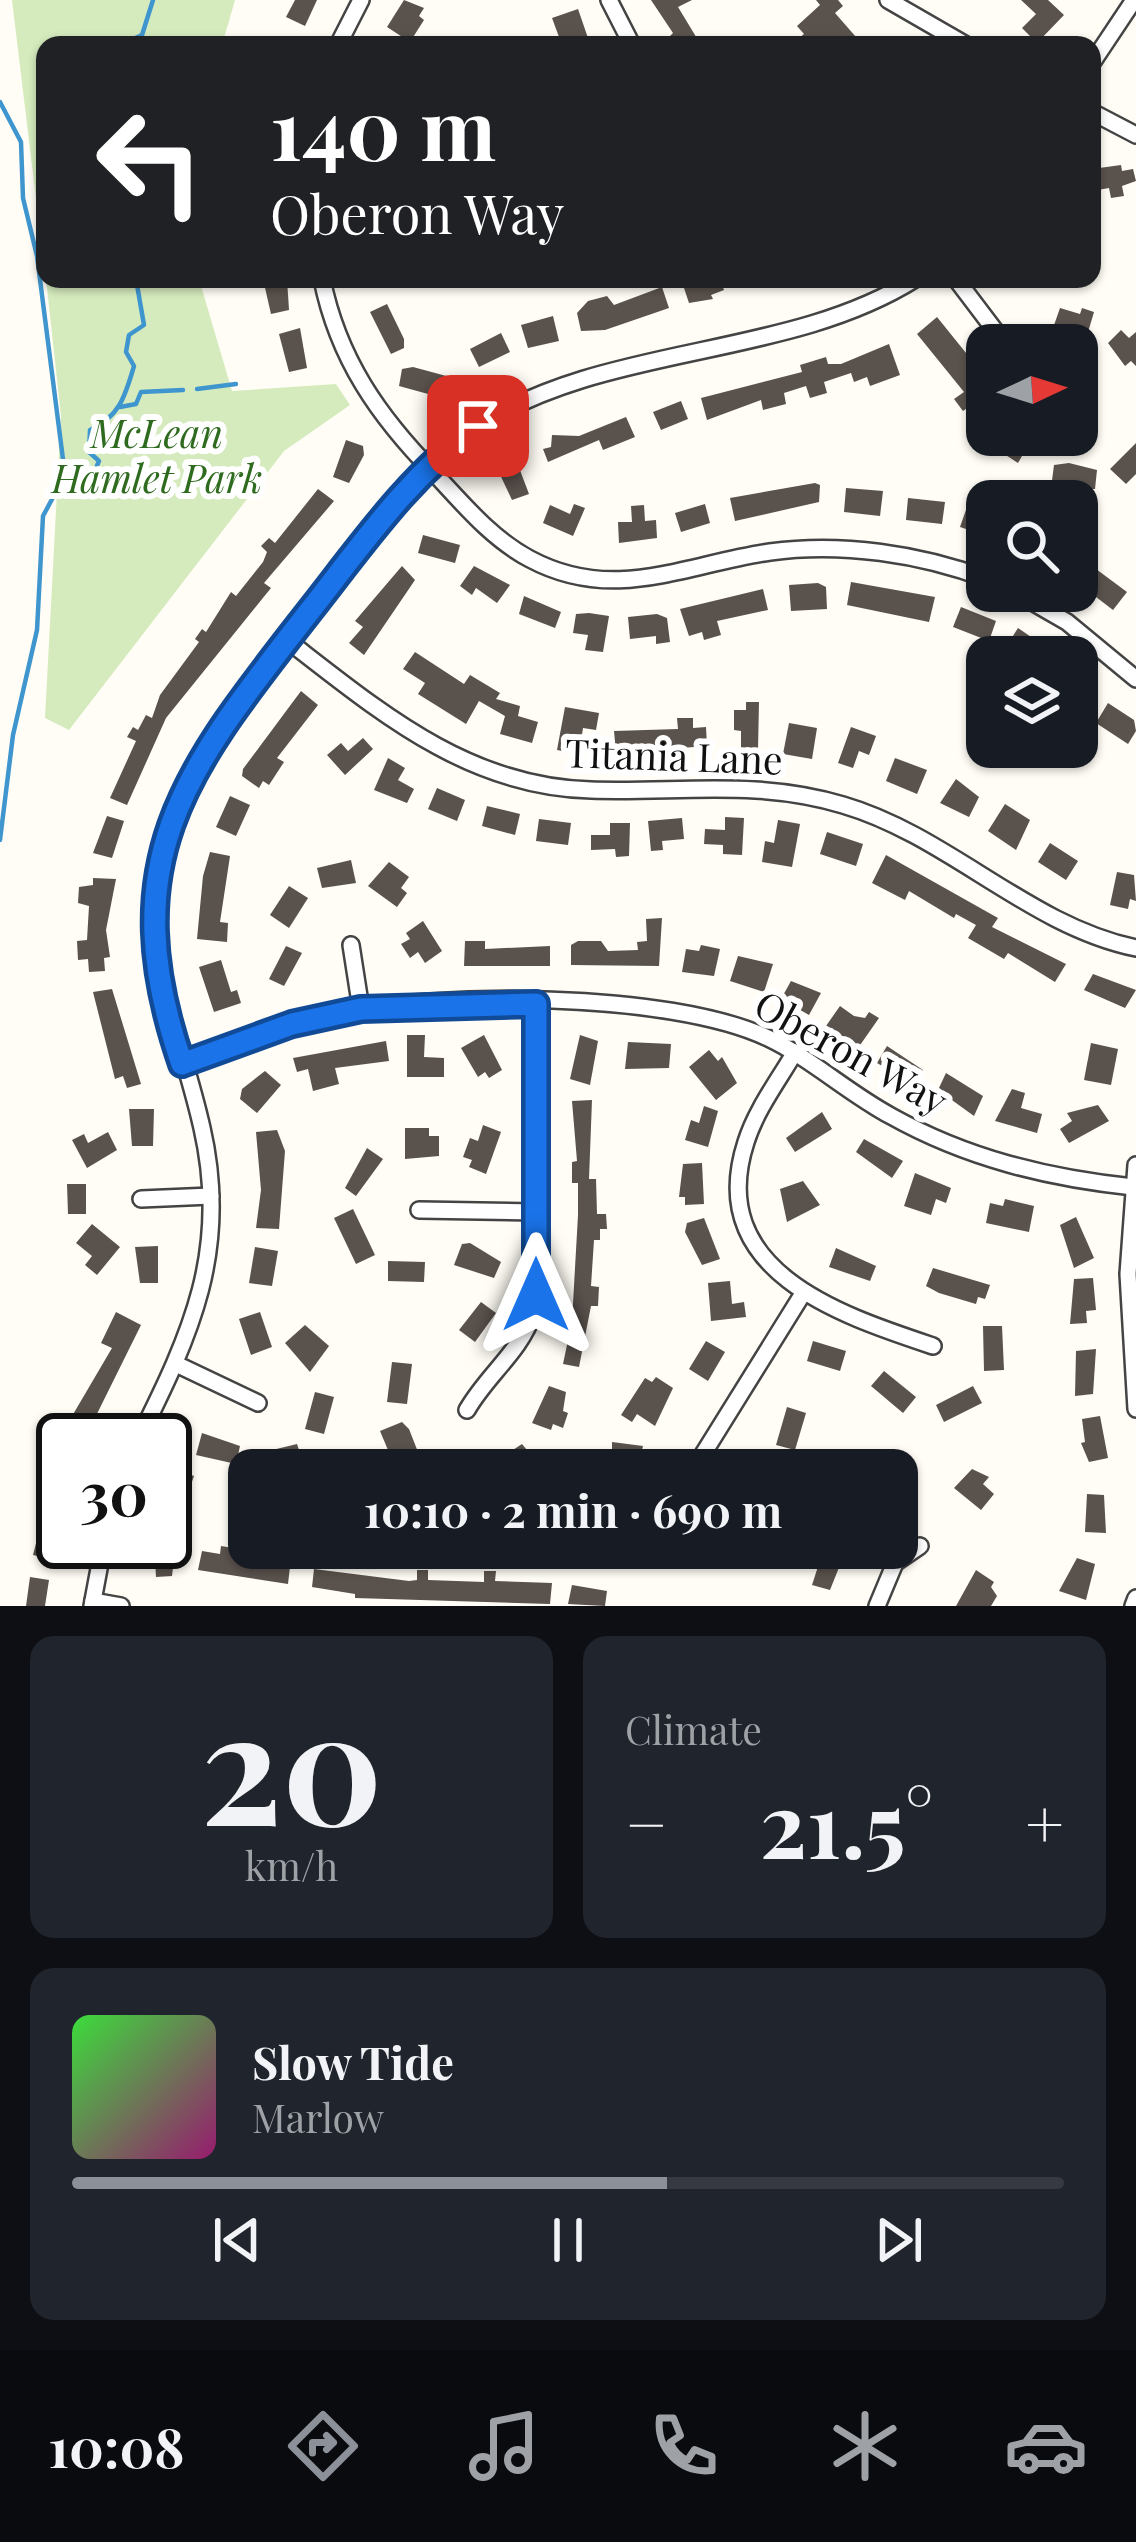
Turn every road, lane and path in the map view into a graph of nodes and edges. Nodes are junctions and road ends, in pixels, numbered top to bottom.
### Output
1 (361, 0) edge
2 (609, 0) edge
3 (888, 0) edge
4 (1134, 0) edge
5 (343, 36) edge
6 (627, 36) edge
7 (951, 36) edge
8 (1101, 50) edge
9 (1101, 117) edge
10 (1136, 135) edge
11 (325, 288) edge
12 (895, 288) edge
13 (963, 288) edge
14 (990, 324) edge
15 (427, 466) junction
16 (966, 575) edge
17 (1050, 612) edge
18 (287, 640) junction
19 (1136, 679) edge
20 (351, 945) dead end
21 (1136, 948) edge
22 (536, 1004) junction
23 (361, 1009) junction
24 (795, 1052) junction
25 (182, 1064) junction
26 (1136, 1165) edge
27 (1133, 1187) junction
28 (211, 1196) junction
29 (141, 1198) dead end
30 (419, 1210) dead end
31 (536, 1212) junction
32 (802, 1294) junction
33 (933, 1346) dead end
34 (176, 1364) junction
35 (258, 1403) dead end
36 (1136, 1409) edge
37 (467, 1410) dead end
38 (152, 1413) edge
39 (706, 1449) edge
40 (920, 1546) dead end
41 (99, 1569) edge
42 (93, 1604) edge
43 (122, 1606) edge
44 (878, 1606) edge

1 - 5 street
2 - 6 street
3 - 7 street
4 - 8 street
9 - 10 street
11 - 15 street
12 - 15 street
13 - 14 street
15 - 16 street
15 - 18 street
17 - 19 street
18 - 21 street, Titania Lane
18 - 25 street
20 - 23 street
22 - 23 street, Oberon Way
22 - 24 street, Oberon Way
22 - 31 street
23 - 25 street, Oberon Way
24 - 27 street, Oberon Way
24 - 32 street
25 - 28 street
26 - 27 street
27 - 36 street
28 - 29 street
28 - 34 street
30 - 31 street
31 - 37 street
32 - 33 street
32 - 39 street
34 - 35 street
34 - 38 street
40 - 44 street
41 - 42 street
42 - 43 street

